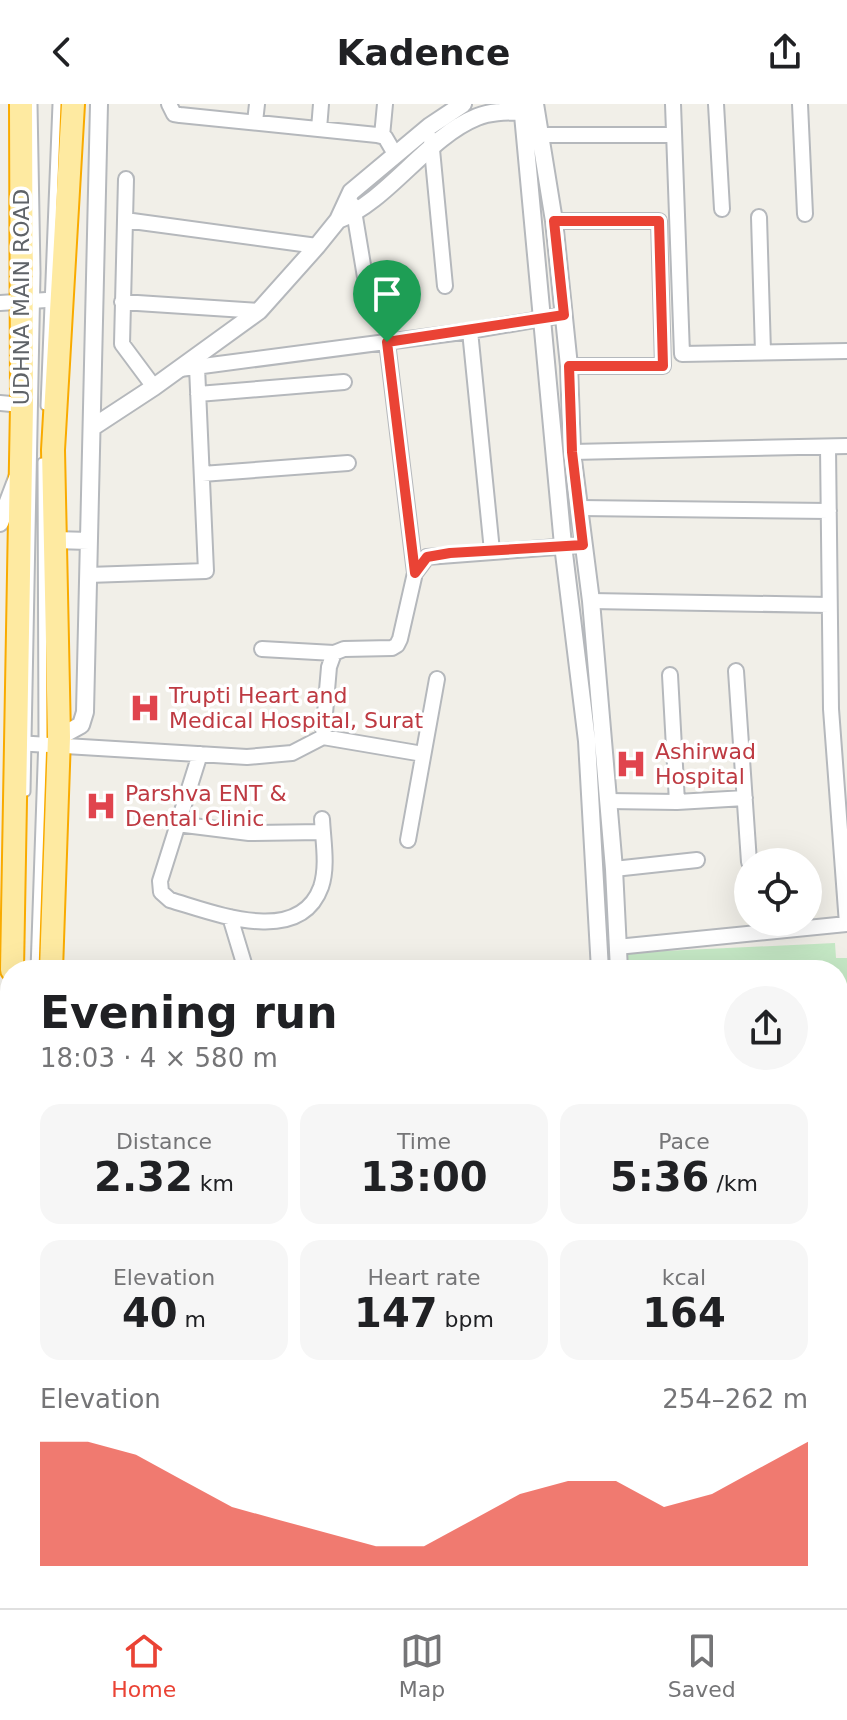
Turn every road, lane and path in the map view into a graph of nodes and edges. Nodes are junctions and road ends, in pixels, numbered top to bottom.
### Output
1 (21, 104) edge
2 (33, 104) edge
3 (57, 104) edge
4 (73, 104) edge
5 (99, 104) edge
6 (169, 104) edge
7 (257, 104) edge
8 (321, 104) edge
9 (385, 104) edge
10 (463, 104) edge
11 (673, 104) edge
12 (716, 104) edge
13 (800, 104) edge
14 (528, 108) edge
15 (255, 122) junction
16 (430, 126) junction
17 (319, 129) junction
18 (538, 135) junction
19 (674, 135) junction
20 (382, 136) junction
21 (432, 148) junction
22 (395, 154) junction
23 (126, 179) dead end
24 (351, 192) junction
25 (722, 209) dead end
26 (355, 213) junction
27 (805, 214) dead end
28 (759, 217) dead end
29 (125, 220) junction
30 (338, 220) junction
31 (554, 221) junction
32 (317, 246) junction
33 (445, 286) dead end
34 (368, 295) dead end
35 (33, 300) edge
36 (122, 302) junction
37 (259, 311) junction
38 (564, 315) junction
39 (541, 319) junction
40 (470, 331) junction
41 (387, 342) junction
42 (847, 351) edge
43 (763, 352) junction
44 (569, 366) junction
45 (197, 367) junction
46 (179, 369) junction
47 (344, 382) dead end
48 (154, 387) junction
49 (198, 394) junction
50 (11, 404) edge
51 (44, 417) dead end
52 (93, 427) junction
53 (847, 446) edge
54 (43, 447) dead end
55 (828, 447) junction
56 (572, 452) junction
57 (348, 463) dead end
58 (19, 473) junction
59 (202, 474) junction
60 (580, 508) junction
61 (829, 511) junction
62 (0, 523) edge
63 (55, 540) junction
64 (89, 541) junction
65 (563, 545) junction
66 (583, 545) junction
67 (492, 551) junction
68 (415, 573) junction
69 (88, 575) junction
70 (591, 601) junction
71 (829, 605) junction
72 (262, 649) dead end
73 (334, 653) junction
74 (736, 671) dead end
75 (670, 675) dead end
76 (437, 679) dead end
77 (831, 709) junction
78 (847, 709) edge
79 (323, 737) junction
80 (40, 743) junction
81 (200, 754) junction
82 (423, 754) junction
83 (745, 798) junction
84 (608, 801) junction
85 (677, 802) junction
86 (26, 804) dead end
87 (177, 824) junction
88 (408, 840) dead end
89 (748, 848) edge
90 (697, 860) dead end
91 (614, 869) junction
92 (230, 917) junction
93 (847, 924) edge
94 (822, 925) edge
95 (734, 931) edge
96 (617, 947) junction
97 (13, 960) edge
98 (35, 960) edge
99 (51, 960) edge
100 (243, 960) edge
101 (599, 960) edge
102 (618, 960) edge

1 - 35 highway, UDHNA MAIN ROAD
2 - 35 lane
3 - 35 lane
4 - 35 highway
5 - 52 street
6 - 15 street
7 - 15 street
8 - 17 street
9 - 20 street
10 - 16 street
11 - 19 street
12 - 25 street
13 - 27 street
14 - 18 street
14 - 21 street
14 - 39 street
15 - 17 street
16 - 21 street
16 - 22 street
17 - 20 street
18 - 19 street
18 - 31 street
19 - 43 street
20 - 22 street
21 - 26 street
21 - 33 street
22 - 24 street
23 - 29 street
24 - 26 street
24 - 30 street
26 - 30 street
26 - 34 street
28 - 43 street
29 - 32 street
29 - 36 street
30 - 32 street
31 - 38 street
31 - 44 street
32 - 37 street
35 - 50 highway, UDHNA MAIN ROAD
35 - 51 lane
35 - 63 highway
35 - 80 lane
36 - 37 street
36 - 48 street
37 - 46 street
38 - 39 street
38 - 44 street
39 - 40 street
39 - 65 street
40 - 41 street
40 - 67 street
41 - 45 street
41 - 68 street
42 - 43 street
44 - 56 street
45 - 46 street
45 - 49 street
46 - 48 street
47 - 49 street
48 - 52 street
49 - 59 street
50 - 58 highway, UDHNA MAIN ROAD
52 - 64 street
53 - 55 street
54 - 80 lane
55 - 56 street
55 - 61 street
56 - 60 street
57 - 59 street
58 - 62 street
58 - 80 highway, UDHNA MAIN ROAD
59 - 69 street
60 - 61 street
60 - 66 street
61 - 71 street
63 - 64 street
63 - 80 highway
64 - 69 street
65 - 66 street
65 - 67 street
65 - 101 street
66 - 70 street
67 - 68 street
68 - 73 street
69 - 80 street
70 - 71 street
70 - 84 street
71 - 77 street
72 - 73 street
73 - 79 street
74 - 83 street
75 - 85 street
76 - 82 street
77 - 78 street
77 - 93 street
79 - 81 street
79 - 82 street
80 - 81 street
80 - 86 lane
80 - 97 highway, UDHNA MAIN ROAD
80 - 98 lane
80 - 99 highway
81 - 87 street
82 - 88 street
83 - 85 street
83 - 89 street
84 - 85 street
84 - 91 street
87 - 92 street
87 - 92 street
90 - 91 street
91 - 96 street
92 - 100 street
93 - 94 street
95 - 96 street
96 - 102 street

